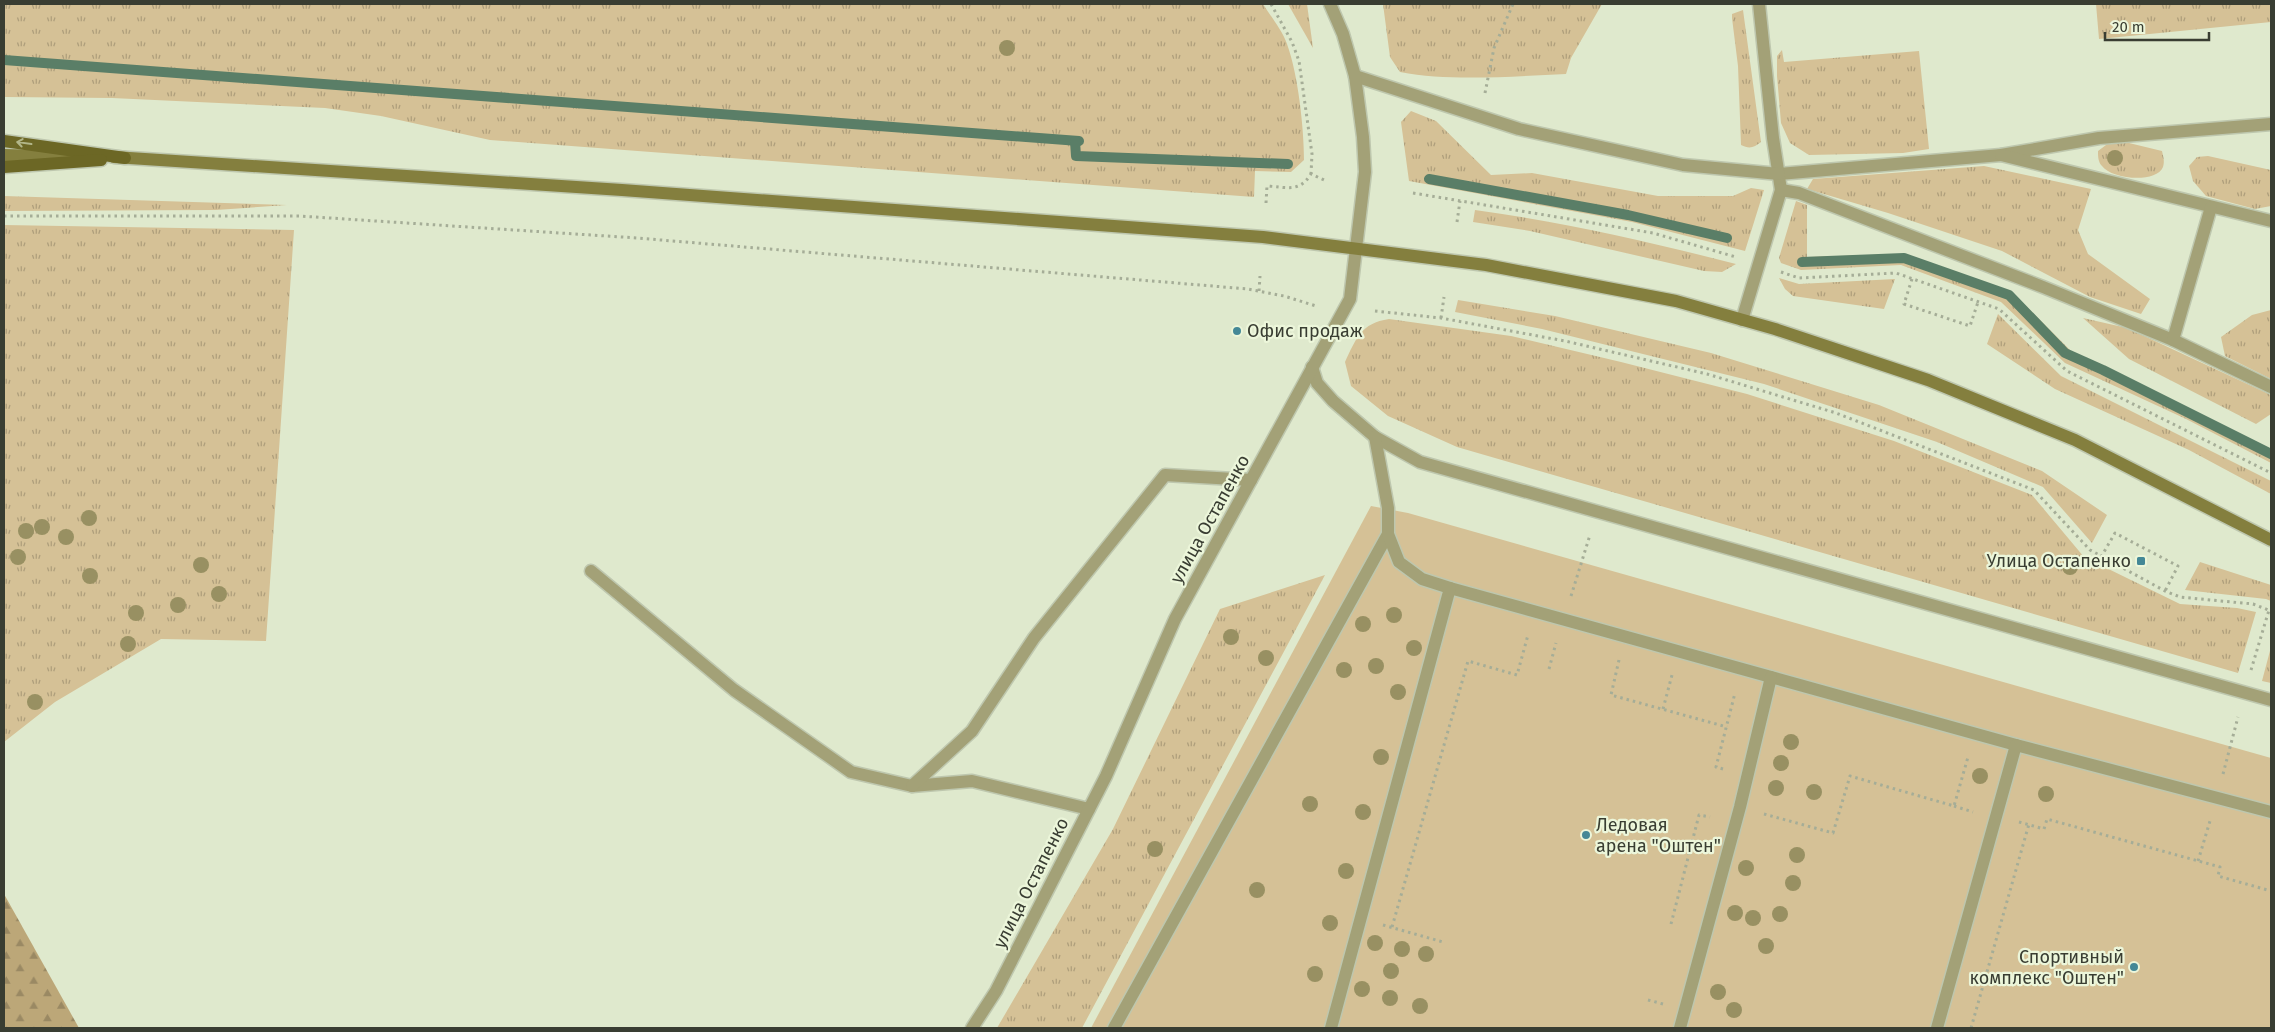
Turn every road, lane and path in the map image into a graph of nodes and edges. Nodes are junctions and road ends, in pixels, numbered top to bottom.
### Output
1 (1271, 4) edge
2 (1330, 4) edge
3 (1513, 4) edge
4 (1759, 4) edge
5 (1355, 76) junction
6 (1480, 116) junction
7 (2271, 124) edge
8 (4, 140) edge
9 (4, 154) edge
10 (2001, 155) junction
11 (125, 158) junction
12 (4, 167) edge
13 (1311, 174) junction
14 (1778, 174) junction
15 (1324, 180) dead end
16 (1781, 190) junction
17 (1413, 193) dead end
18 (1460, 201) junction
19 (1266, 204) dead end
20 (2211, 207) junction
21 (4, 216) edge
22 (2271, 221) edge
23 (1457, 222) dead end
24 (1356, 249) junction
25 (1739, 258) dead end
26 (1781, 272) dead end
27 (1260, 276) dead end
28 (1912, 279) junction
29 (1259, 291) junction
30 (1444, 298) dead end
31 (1978, 302) junction
32 (1316, 306) dead end
33 (1375, 311) dead end
34 (1442, 318) junction
35 (1742, 320) junction
36 (2173, 340) junction
37 (1312, 367) junction
38 (2271, 387) edge
39 (1374, 437) junction
40 (2271, 472) edge
41 (1251, 480) junction
42 (1597, 511) junction
43 (1388, 534) junction
44 (2271, 540) edge
45 (2101, 557) junction
46 (591, 572) dead end
47 (1450, 588) junction
48 (2165, 591) junction
49 (2270, 611) edge
50 (1564, 620) junction
51 (1537, 637) dead end
52 (1547, 640) dead end
53 (1556, 643) junction
54 (1565, 645) dead end
55 (1610, 658) dead end
56 (1619, 660) junction
57 (1628, 663) dead end
58 (1548, 668) dead end
59 (1664, 673) dead end
60 (1672, 675) junction
61 (1771, 677) junction
62 (1682, 678) dead end
63 (1728, 691) dead end
64 (2244, 692) junction
65 (2271, 700) edge
66 (1663, 709) junction
67 (1727, 727) junction
68 (1975, 734) junction
69 (2016, 745) junction
70 (1721, 776) dead end
71 (912, 786) junction
72 (2216, 797) junction
73 (1740, 807) junction
74 (1089, 809) junction
75 (1712, 809) dead end
76 (1974, 812) dead end
77 (2271, 812) edge
78 (1996, 815) junction
79 (2029, 824) junction
80 (2198, 861) junction
81 (2271, 891) edge
82 (1361, 918) junction
83 (1671, 924) dead end
84 (1392, 927) junction
85 (1443, 942) dead end
86 (972, 1028) edge
87 (1114, 1028) edge
88 (1331, 1028) edge
89 (1680, 1028) edge
90 (1937, 1028) edge
91 (1971, 1028) edge

1 - 13 path
2 - 5 street, улица Остапенко
3 - 6 path
4 - 14 street
5 - 6 street
5 - 24 street, улица Остапенко
6 - 14 street
7 - 10 street
11 -> 8 main road
9 - 11 main road
10 - 14 street
10 - 20 street
11 - 12 main road
11 - 24 main road
13 - 15 path
13 - 19 path
14 - 16 street
16 - 35 street
16 - 36 street
17 - 18 path
18 - 23 path
18 - 25 path
20 - 22 street
20 - 36 street
21 - 29 path
24 - 35 main road
24 - 37 street, улица Остапенко
26 - 28 path
27 - 29 path
28 - 31 path
28 - 31 path
29 - 32 path
30 - 34 path
31 - 40 path
33 - 34 path
34 - 45 path
35 - 44 main road
36 - 38 street
37 - 39 street
37 - 41 street, улица Остапенко
39 - 42 street
39 - 43 street
41 - 71 street
41 - 74 street, улица Остапенко
42 - 50 path
42 - 64 street
43 - 47 street
43 - 87 street
45 - 48 path
45 - 48 path
46 - 71 street
47 - 50 street
47 - 82 street
48 - 49 path
49 - 64 path
50 - 53 path
50 - 61 street
51 - 84 path
52 - 53 path
53 - 54 path
53 - 58 path
55 - 56 path
56 - 57 path
56 - 66 path
59 - 60 path
60 - 62 path
60 - 66 path
61 - 68 street
61 - 73 street
63 - 67 path
64 - 65 street
64 - 72 path
66 - 67 path
67 - 70 path
68 - 69 street
68 - 73 path
69 - 72 street
69 - 78 street
71 - 74 street
72 - 77 street
72 - 80 path
73 - 89 street
74 - 86 street, улица Остапенко
75 - 83 path
76 - 78 path
78 - 79 path
78 - 90 street
79 - 80 path
79 - 91 path
80 - 81 path
82 - 84 path
82 - 88 street
84 - 85 path

